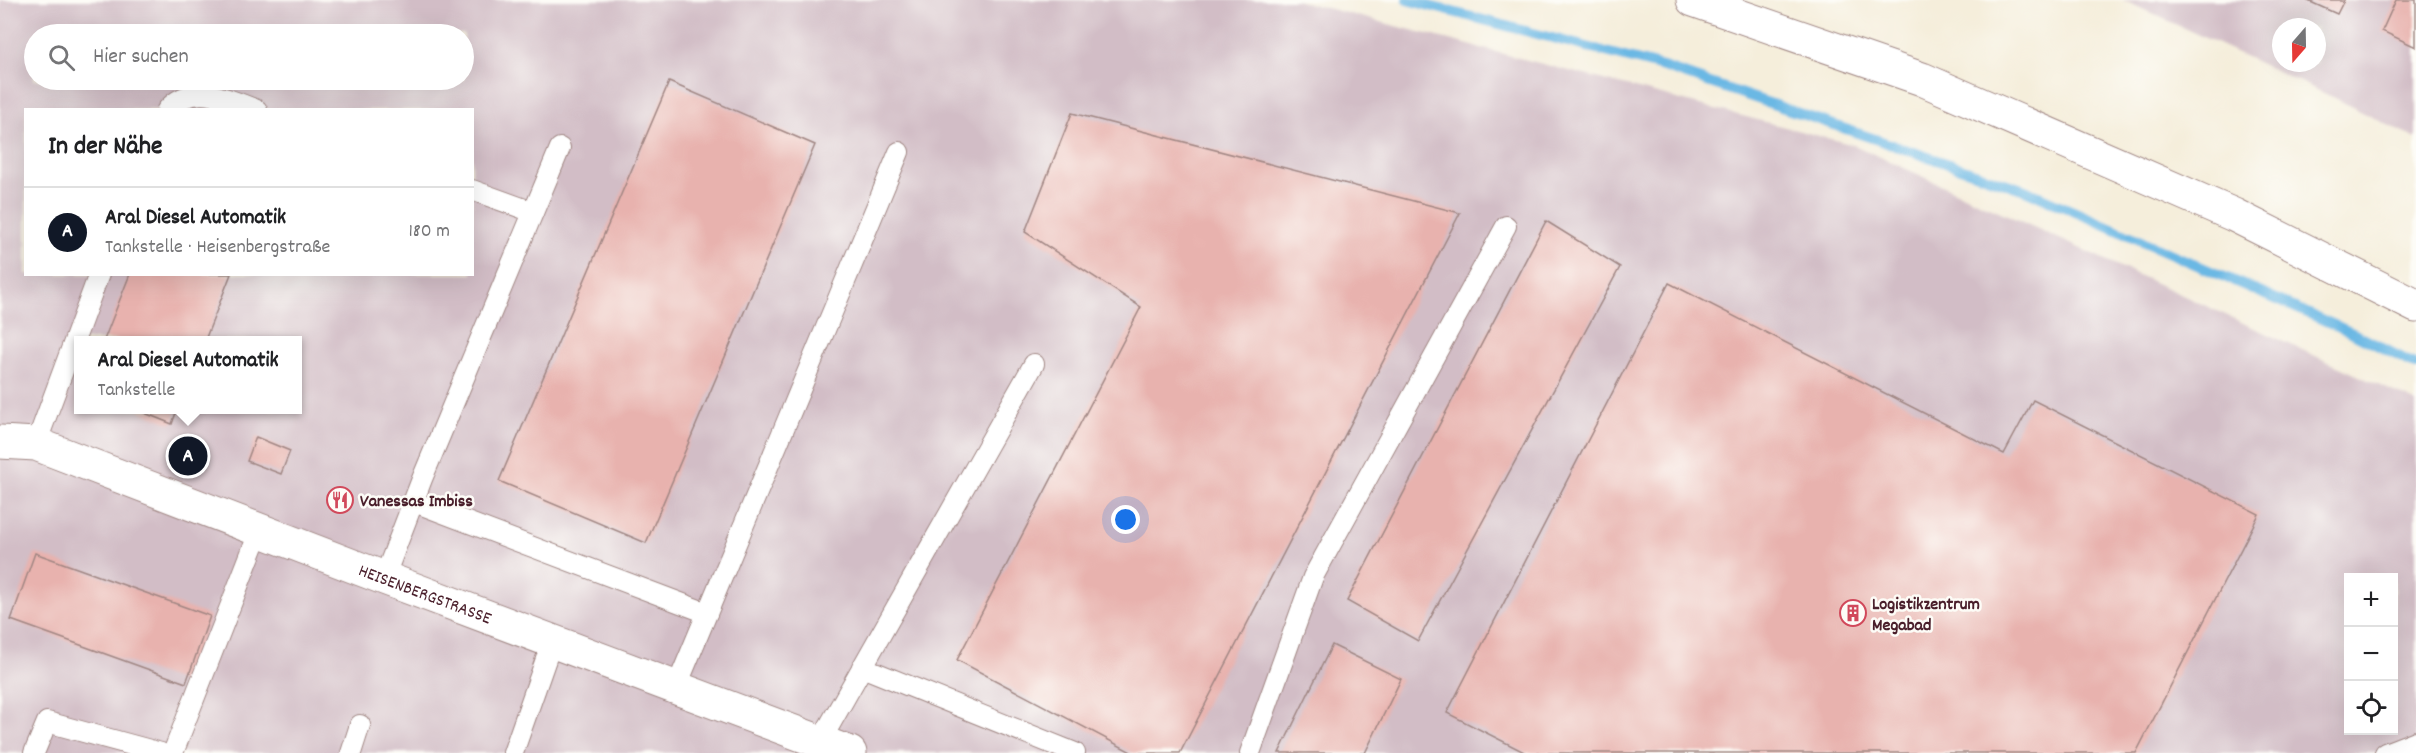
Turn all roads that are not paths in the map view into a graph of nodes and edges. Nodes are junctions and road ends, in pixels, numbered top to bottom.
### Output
1 (1693, 0) edge
2 (169, 108) edge
3 (252, 108) edge
4 (560, 148) dead end
5 (898, 152) dead end
6 (474, 191) edge
7 (533, 212) junction
8 (1506, 226) dead end
9 (98, 276) edge
10 (2416, 306) edge
11 (76, 336) edge
12 (74, 341) edge
13 (1034, 364) dead end
14 (0, 442) edge
15 (36, 444) junction
16 (414, 502) junction
17 (260, 530) junction
18 (384, 578) junction
19 (707, 613) junction
20 (552, 642) junction
21 (862, 667) junction
22 (676, 688) junction
23 (360, 725) dead end
24 (2416, 741) edge
25 (835, 747) edge
26 (34, 753) edge
27 (161, 753) edge
28 (173, 753) edge
29 (351, 753) edge
30 (513, 753) edge
31 (1075, 753) edge
32 (1250, 753) edge
33 (2385, 753) edge

1 - 10 street
2 - 3 lane
4 - 7 lane
5 - 19 lane
6 - 7 lane
7 - 16 lane
8 - 32 lane
9 - 11 lane
12 - 15 lane
13 - 21 lane
14 - 15 street, HEISENBERGSTRASSE
15 - 17 street, HEISENBERGSTRASSE
16 - 18 lane
16 - 19 lane
17 - 18 street, HEISENBERGSTRASSE
17 - 28 lane
18 - 20 street, HEISENBERGSTRASSE
19 - 22 lane
20 - 22 street, HEISENBERGSTRASSE
20 - 30 lane
21 - 25 lane
21 - 31 lane
22 - 25 street, HEISENBERGSTRASSE
23 - 29 lane
24 - 33 lane
26 - 27 lane

